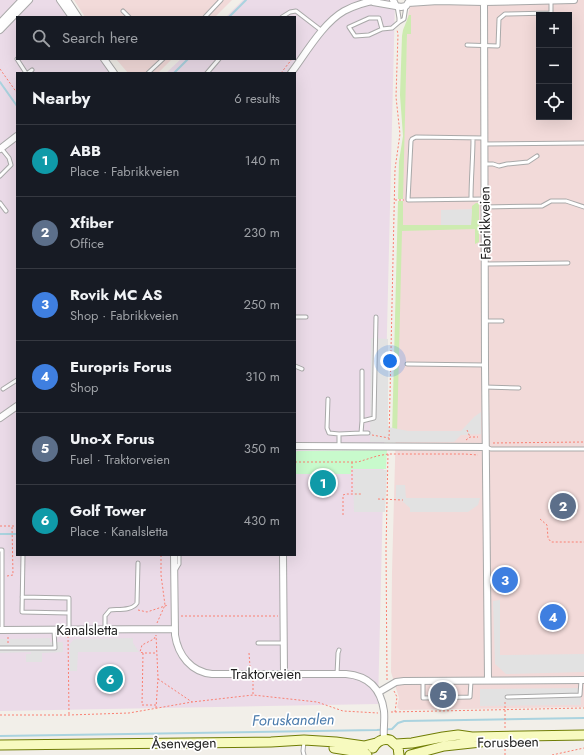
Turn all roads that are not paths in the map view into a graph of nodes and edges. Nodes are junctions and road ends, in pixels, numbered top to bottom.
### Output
1 (22, 0) edge
2 (29, 0) edge
3 (60, 0) edge
4 (67, 0) edge
5 (221, 0) edge
6 (377, 0) edge
7 (436, 0) edge
8 (535, 0) edge
9 (551, 0) edge
10 (574, 0) edge
11 (484, 1) edge
12 (370, 2) junction
13 (408, 3) edge
14 (395, 4) edge
15 (123, 11) dead end
16 (71, 16) edge
17 (77, 16) edge
18 (128, 16) edge
19 (205, 16) edge
20 (284, 16) edge
21 (399, 22) junction
22 (0, 23) edge
23 (382, 29) junction
24 (0, 30) edge
25 (322, 32) junction
26 (467, 45) dead end
27 (484, 46) junction
28 (18, 60) edge
29 (105, 60) edge
30 (162, 60) edge
31 (218, 60) edge
32 (32, 70) dead end
33 (26, 72) edge
34 (29, 72) edge
35 (113, 72) edge
36 (149, 72) edge
37 (208, 72) edge
38 (293, 72) edge
39 (16, 137) edge
40 (473, 138) junction
41 (484, 141) junction
42 (584, 143) edge
43 (0, 149) edge
44 (537, 156) dead end
45 (484, 164) junction
46 (0, 176) edge
47 (471, 199) junction
48 (485, 199) junction
49 (0, 203) edge
50 (485, 207) junction
51 (584, 207) edge
52 (6, 211) dead end
53 (568, 263) dead end
54 (485, 264) junction
55 (296, 317) edge
56 (306, 317) dead end
57 (376, 317) dead end
58 (484, 321) junction
59 (502, 321) dead end
60 (407, 364) dead end
61 (485, 365) junction
62 (296, 366) edge
63 (302, 369) dead end
64 (362, 371) dead end
65 (16, 381) edge
66 (485, 387) junction
67 (519, 388) dead end
68 (3, 389) dead end
69 (328, 399) dead end
70 (16, 407) edge
71 (0, 418) edge
72 (362, 420) junction
73 (361, 433) junction
74 (339, 434) junction
75 (368, 434) road end
76 (488, 445) junction
77 (296, 446) edge
78 (339, 447) junction
79 (584, 449) edge
80 (0, 550) edge
81 (23, 556) edge
82 (174, 556) edge
83 (179, 556) edge
84 (283, 556) edge
85 (138, 563) dead end
86 (174, 572) junction
87 (22, 597) junction
88 (69, 613) junction
89 (105, 629) junction
90 (175, 629) junction
91 (3, 630) edge
92 (54, 630) junction
93 (69, 632) junction
94 (258, 643) dead end
95 (283, 643) junction
96 (0, 648) edge
97 (339, 650) dead end
98 (284, 674) junction
99 (337, 674) junction
100 (423, 680) junction
101 (471, 680) junction
102 (488, 680) junction
103 (582, 680) edge
104 (379, 692) junction
105 (507, 697) dead end
106 (584, 735) edge
107 (381, 738) junction
108 (584, 741) edge
109 (0, 745) edge
110 (304, 747) edge
111 (398, 750) edge
112 (367, 755) edge
113 (372, 755) edge
114 (410, 755) edge

1 - 22 street
2 - 24 street
3 - 16 street
4 - 17 street
5 - 19 lane
6 - 12 street
7 - 11 street
7 - 13 street
8 - 9 street
8 - 11 street
9 - 10 street
9 - 27 lane
11 - 27 street, Fabrikkveien
12 - 14 street
12 - 25 street
13 - 14 street
13 - 21 lane
14 - 21 lane
15 - 18 lane
20 - 25 lane
21 - 23 lane
23 - 23 lane
25 - 38 street
26 - 27 lane
27 - 41 street, Fabrikkveien
28 - 33 lane
29 - 35 street
30 - 36 lane
31 - 37 lane
32 - 34 lane
39 - 43 street
40 - 41 lane
40 - 47 lane
40 - 47 lane
41 - 42 lane
41 - 45 street, Fabrikkveien
43 - 46 lane
44 - 45 lane
45 - 48 street, Fabrikkveien
47 - 48 lane
48 - 50 street, Fabrikkveien
49 - 52 lane
50 - 51 lane
50 - 54 street, Fabrikkveien
53 - 54 lane
54 - 58 street, Fabrikkveien
55 - 56 lane
57 - 72 lane
58 - 59 lane
58 - 61 street, Fabrikkveien
60 - 61 lane
61 - 66 street, Fabrikkveien
62 - 63 lane
64 - 72 lane
65 - 68 lane
66 - 67 lane
66 - 76 street, Fabrikkveien
69 - 74 lane
70 - 71 street
72 - 73 lane
73 - 74 lane
73 - 75 lane
74 - 78 lane
76 - 78 street
76 - 79 lane
76 - 102 street, Fabrikkveien
77 - 78 street
80 - 91 lane
81 - 87 lane
82 - 86 street, Traktorveien
83 - 86 lane
84 - 95 street
85 - 89 lane
86 - 90 street, Traktorveien
87 - 88 lane
87 - 88 lane
88 - 93 lane
89 - 90 street, Kanalsletta
89 - 93 street, Kanalsletta
90 - 98 street, Traktorveien
91 - 92 street, Kanalsletta
92 - 93 street, Kanalsletta
92 - 96 lane
94 - 95 lane
95 - 98 street
97 - 99 lane
98 - 99 street, Traktorveien
99 - 104 street, Traktorveien
100 - 101 street
100 - 101 lane
100 - 104 street
101 - 102 street
102 - 103 street
103 - 105 lane
104 - 107 street
106 - 111 street, Forusbeen
107 - 110 street, Åsenvegen
107 - 111 street
107 - 113 street
108 - 114 street, Forusbeen
109 - 110 street, Åsenvegen
110 - 112 street, Åsenvegen

